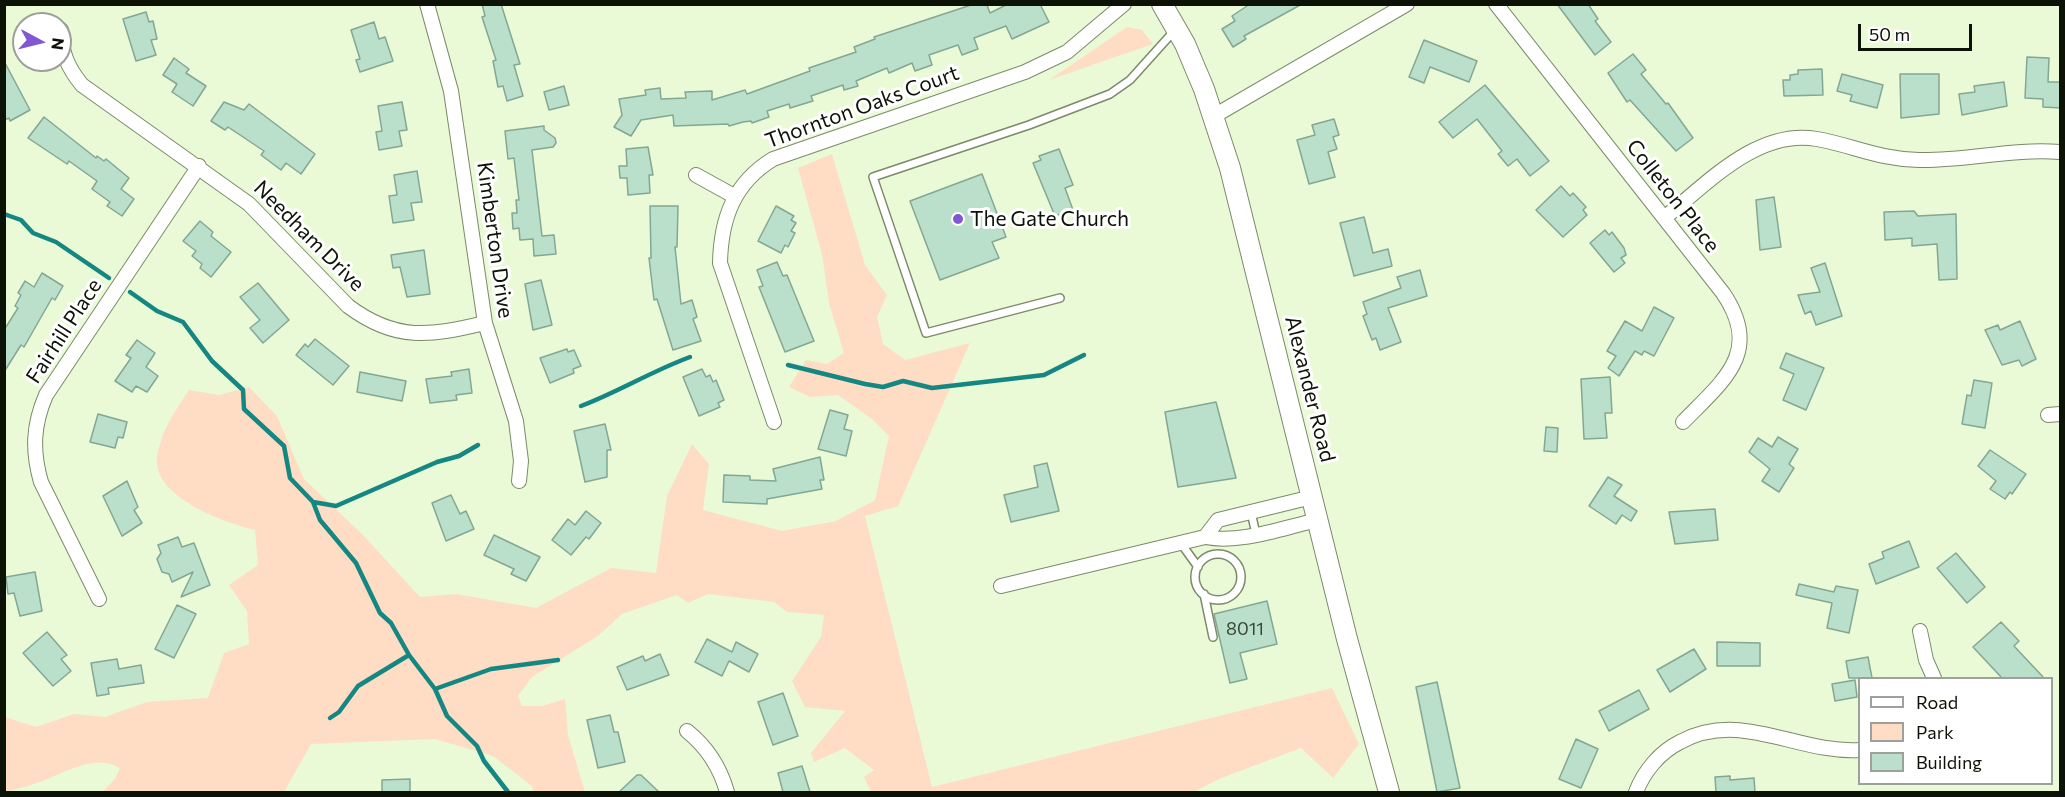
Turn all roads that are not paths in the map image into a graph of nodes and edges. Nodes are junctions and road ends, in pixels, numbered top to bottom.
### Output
1 (427, 4) edge
2 (1124, 4) edge
3 (1162, 4) edge
4 (1407, 4) edge
5 (1496, 4) edge
6 (1176, 28) junction
7 (72, 68) edge
8 (1214, 116) junction
9 (2061, 152) edge
10 (199, 166) junction
11 (696, 175) dead end
12 (734, 196) junction
13 (1664, 218) junction
14 (1060, 298) dead end
15 (485, 323) junction
16 (774, 422) dead end
17 (1683, 422) dead end
18 (519, 481) dead end
19 (1312, 497) junction
20 (1251, 512) junction
21 (1318, 520) junction
22 (1256, 534) junction
23 (1205, 537) junction
24 (1180, 542) junction
25 (1198, 567) junction
26 (1001, 586) dead end
27 (1204, 594) junction
28 (99, 599) dead end
29 (1920, 631) dead end
30 (1213, 637) dead end
31 (1934, 677) edge
32 (687, 731) dead end
33 (1858, 750) edge
34 (727, 792) edge
35 (1389, 792) edge
36 (1636, 792) edge

1 - 15 street, Kimberton Drive
2 - 12 street, Thornton Oaks Court
3 - 6 street, Alexander Road
4 - 8 street
5 - 13 street, Colleton Place
6 - 8 street, Alexander Road
6 - 14 lane
7 - 10 street, Needham Drive
8 - 19 street, Alexander Road
9 - 13 street
10 - 15 street, Needham Drive
10 - 28 street, Fairhill Place
11 - 12 street
12 - 16 street, Thornton Oaks Court
13 - 17 street, Colleton Place
15 - 18 street, Kimberton Drive
19 - 20 street
19 - 21 street, Alexander Road
20 - 22 lane
20 - 23 street
21 - 22 street
21 - 35 street, Alexander Road
22 - 23 street
23 - 24 street
24 - 25 lane
24 - 26 street
25 - 27 lane
25 - 27 lane
27 - 30 lane
29 - 31 street
32 - 34 street
33 - 36 street

